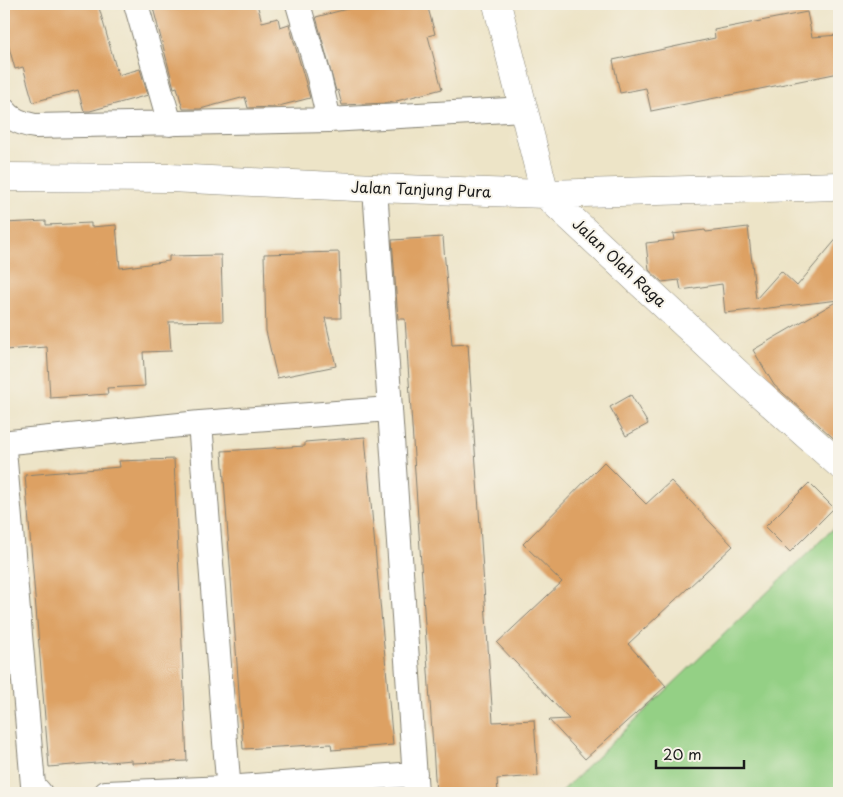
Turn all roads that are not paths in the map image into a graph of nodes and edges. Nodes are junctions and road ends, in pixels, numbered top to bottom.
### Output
1 (136, 4) edge
2 (298, 4) edge
3 (497, 4) edge
4 (523, 109) junction
5 (4, 110) edge
6 (329, 120) junction
7 (170, 124) junction
8 (4, 176) edge
9 (839, 186) edge
10 (375, 188) junction
11 (545, 194) junction
12 (390, 409) junction
13 (200, 423) junction
14 (4, 450) edge
15 (839, 464) edge
16 (416, 784) edge
17 (228, 791) edge
18 (40, 793) edge
19 (106, 793) edge

1 - 7 street
2 - 6 street
3 - 4 street
4 - 6 street
4 - 11 street
5 - 7 street
6 - 7 street
8 - 10 street, Jalan Tanjung Pura
9 - 11 street, Jalan Tanjung Pura
10 - 11 street, Jalan Tanjung Pura
10 - 12 street
11 - 15 street, Jalan Olah Raga
12 - 13 street
12 - 16 street
13 - 14 street
13 - 17 street
14 - 18 street
16 - 17 street
17 - 19 street

